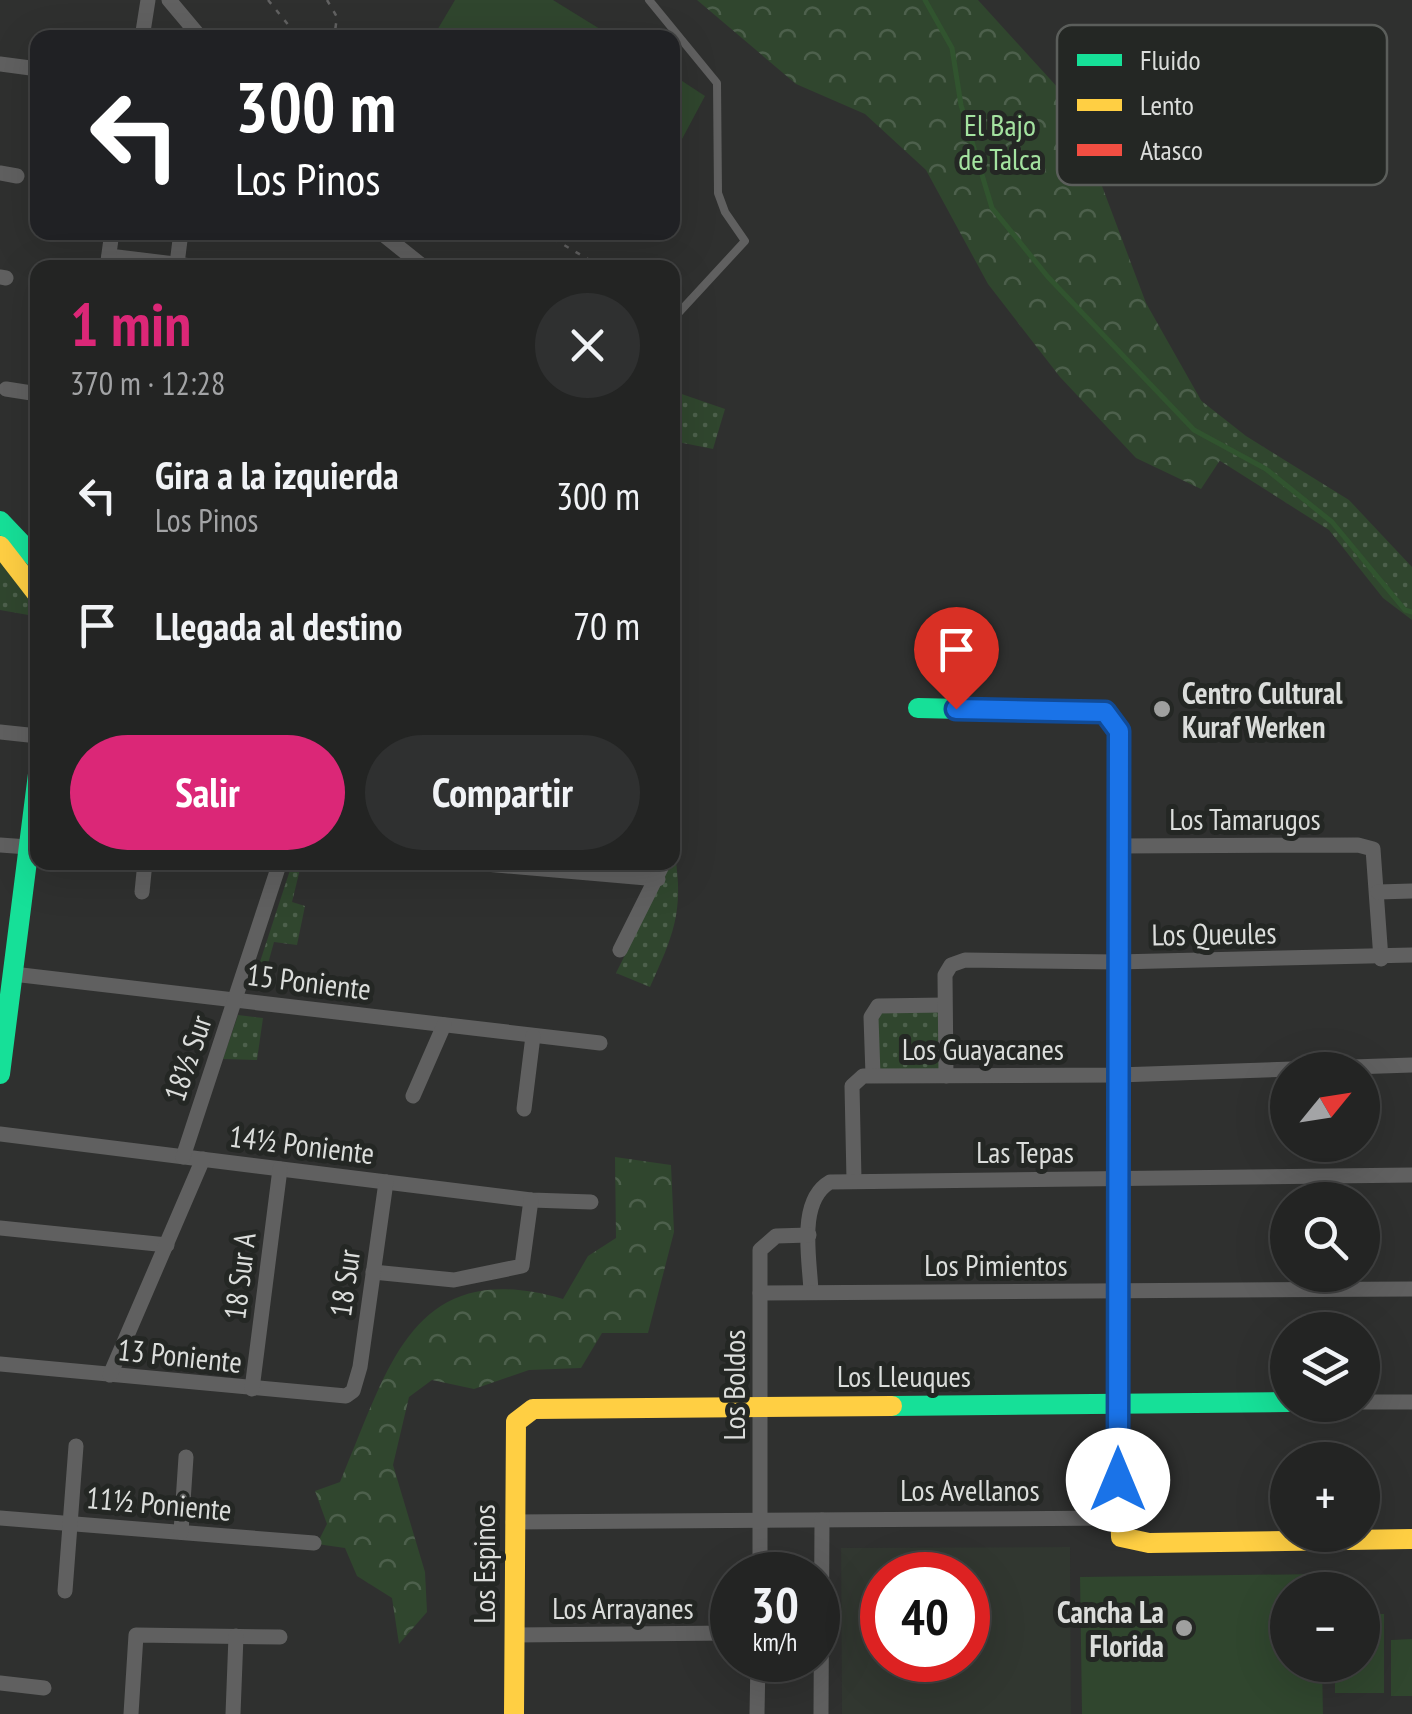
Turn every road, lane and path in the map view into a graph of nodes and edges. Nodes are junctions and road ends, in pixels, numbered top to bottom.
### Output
1 (148, 0) edge
2 (170, 0) edge
3 (268, 0) edge
4 (327, 0) edge
5 (649, 0) edge
6 (143, 30) edge
7 (195, 30) edge
8 (292, 30) edge
9 (335, 30) edge
10 (674, 30) edge
11 (680, 38) edge
12 (0, 64) edge
13 (30, 69) edge
14 (0, 173) edge
15 (17, 176) dead end
16 (390, 240) edge
17 (556, 240) edge
18 (415, 260) edge
19 (589, 260) edge
20 (680, 311) edge
21 (6, 389) dead end
22 (30, 393) edge
23 (0, 521) edge
24 (0, 546) edge
25 (30, 553) edge
26 (30, 584) edge
27 (918, 708) dead end
28 (0, 732) edge
29 (30, 735) edge
30 (30, 838) edge
31 (0, 845) edge
32 (1117, 846) junction
33 (28, 847) junction
34 (144, 870) edge
35 (278, 870) edge
36 (550, 870) edge
37 (661, 870) edge
38 (658, 880) junction
39 (142, 892) dead end
40 (1378, 892) junction
41 (1412, 892) edge
42 (620, 950) dead end
43 (1412, 955) edge
44 (1381, 958) junction
45 (1117, 962) junction
46 (9, 964) edge
47 (237, 1000) junction
48 (944, 1005) junction
49 (444, 1025) junction
50 (532, 1036) junction
51 (600, 1044) dead end
52 (1412, 1065) edge
53 (0, 1073) edge
54 (1118, 1075) junction
55 (873, 1076) junction
56 (946, 1076) junction
57 (414, 1096) dead end
58 (524, 1109) dead end
59 (0, 1134) edge
60 (183, 1157) junction
61 (203, 1160) junction
62 (280, 1169) junction
63 (1412, 1176) edge
64 (1119, 1178) junction
65 (854, 1180) junction
66 (386, 1182) junction
67 (532, 1200) junction
68 (592, 1202) dead end
69 (0, 1228) edge
70 (809, 1235) junction
71 (168, 1245) junction
72 (373, 1272) junction
73 (1412, 1289) edge
74 (1118, 1291) junction
75 (811, 1292) junction
76 (760, 1293) junction
77 (0, 1364) edge
78 (110, 1376) junction
79 (252, 1390) junction
80 (353, 1391) joint
81 (1270, 1402) edge
82 (1380, 1402) edge
83 (1412, 1402) edge
84 (1117, 1404) junction
85 (762, 1406) junction
86 (522, 1416) joint
87 (76, 1446) dead end
88 (186, 1457) dead end
89 (0, 1518) edge
90 (1118, 1518) junction
91 (760, 1520) junction
92 (822, 1520) junction
93 (512, 1522) junction
94 (68, 1524) junction
95 (181, 1532) junction
96 (1412, 1539) edge
97 (314, 1543) dead end
98 (760, 1552) edge
99 (64, 1590) dead end
100 (710, 1633) edge
101 (514, 1635) junction
102 (236, 1636) junction
103 (280, 1637) dead end
104 (758, 1682) edge
105 (0, 1683) edge
106 (44, 1688) dead end
107 (130, 1714) edge
108 (233, 1714) edge
109 (514, 1714) edge
110 (758, 1714) edge
111 (821, 1714) edge

1 - 6 street
2 - 7 street
3 - 8 path
4 - 9 path
5 - 10 lane
11 - 20 lane
12 - 13 street
14 - 15 street
16 - 18 street
17 - 19 path
21 - 22 street
23 - 25 street
24 - 26 street
27 - 32 street
28 - 29 street
30 - 33 street
31 - 33 street
32 - 40 street, Los Tamarugos
32 - 45 street
33 - 46 street
34 - 39 street
35 - 47 street, 18½ Sur
36 - 38 street
37 - 38 street
38 - 42 street
40 - 41 street
40 - 44 street
43 - 44 street, Los Queules
44 - 45 street, Los Queules
45 - 48 street, Los Queules
45 - 54 street
46 - 47 street, 15 Poniente
46 - 53 street
47 - 49 street, 15 Poniente
47 - 60 street, 18½ Sur
48 - 55 street
48 - 56 street, Los Queules
49 - 50 street, 15 Poniente
49 - 57 street
50 - 51 street, 15 Poniente
50 - 58 street
52 - 54 street, Los Guayacanes
54 - 56 street, Los Guayacanes
54 - 64 street
55 - 56 street, Los Guayacanes
55 - 65 street, Los Guayacanes
59 - 60 street, 14½ Poniente
60 - 61 street, 14½ Poniente
61 - 62 street, 14½ Poniente
61 - 71 street
62 - 66 street, 14½ Poniente
62 - 79 street, 18 Sur A
63 - 64 street, Las Tepas
64 - 65 street, Las Tepas
64 - 74 street
65 - 70 street, Las Tepas
66 - 67 street, 14½ Poniente
66 - 72 street, 18 Sur
67 - 68 street, 14½ Poniente
67 - 72 street
69 - 71 street
70 - 75 street
70 - 76 street, Los Boldos
71 - 78 street
72 - 80 street, 18 Sur
73 - 74 street, Los Pimientos
74 - 75 street, Los Pimientos
74 - 84 street
75 - 76 street, Los Pimientos
76 - 85 street, Los Boldos
77 - 78 street, 13 Poniente
78 - 79 street, 13 Poniente
79 - 80 street, 13 Poniente
81 - 84 street, Los Lleuques
82 - 83 street
84 - 85 street, Los Lleuques
84 - 90 street
85 - 86 street, Los Lleuques
85 - 91 street, Los Boldos
86 - 93 street, Los Espinos
87 - 94 street
88 - 95 street
89 - 94 street, 11½ Poniente
90 - 92 street, Los Avellanos
90 - 96 street
91 - 92 street, Los Avellanos
91 - 93 street, Los Avellanos
91 - 98 street, Los Boldos
92 - 111 street
93 - 101 street, Los Espinos
94 - 95 street, 11½ Poniente
94 - 99 street
95 - 97 street, 11½ Poniente
100 - 101 street, Los Arrayanes
101 - 109 street, Los Espinos
102 - 103 street
102 - 107 street
102 - 108 street
104 - 110 street
105 - 106 street

